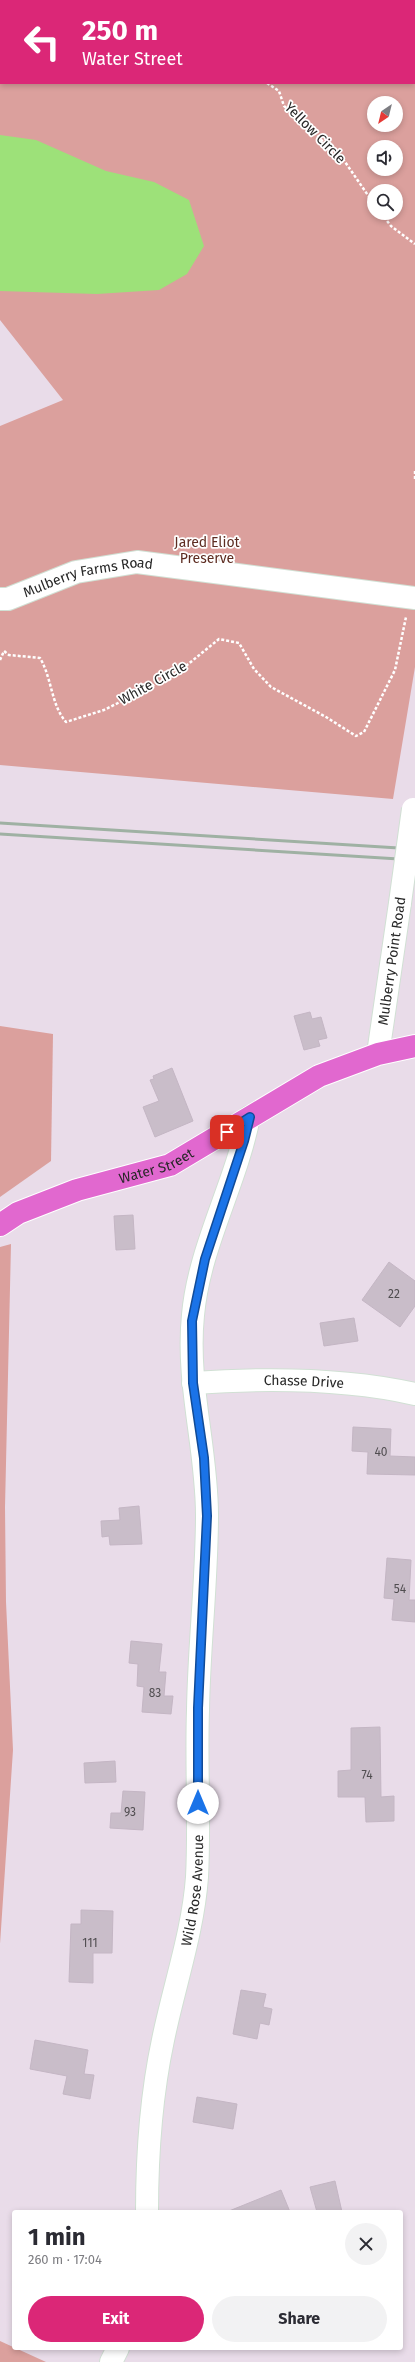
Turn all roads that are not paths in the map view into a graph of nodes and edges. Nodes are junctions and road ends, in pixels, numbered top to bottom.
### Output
1 (413, 598) edge
2 (0, 599) edge
3 (414, 803) edge
4 (415, 1046) edge
5 (378, 1054) junction
6 (250, 1117) junction
7 (0, 1225) edge
8 (193, 1383) junction
9 (415, 1394) edge
10 (147, 2210) edge
11 (117, 2350) edge
12 (111, 2362) edge

1 - 2 street, Mulberry Farms Road
3 - 5 street, Mulberry Point Road, bridge
4 - 5 main road, Water Street
5 - 6 main road, Water Street
6 - 7 main road, Water Street
6 - 8 street, Wild Rose Avenue
8 - 9 street, Chasse Drive
8 - 10 street, Wild Rose Avenue
11 - 12 street

